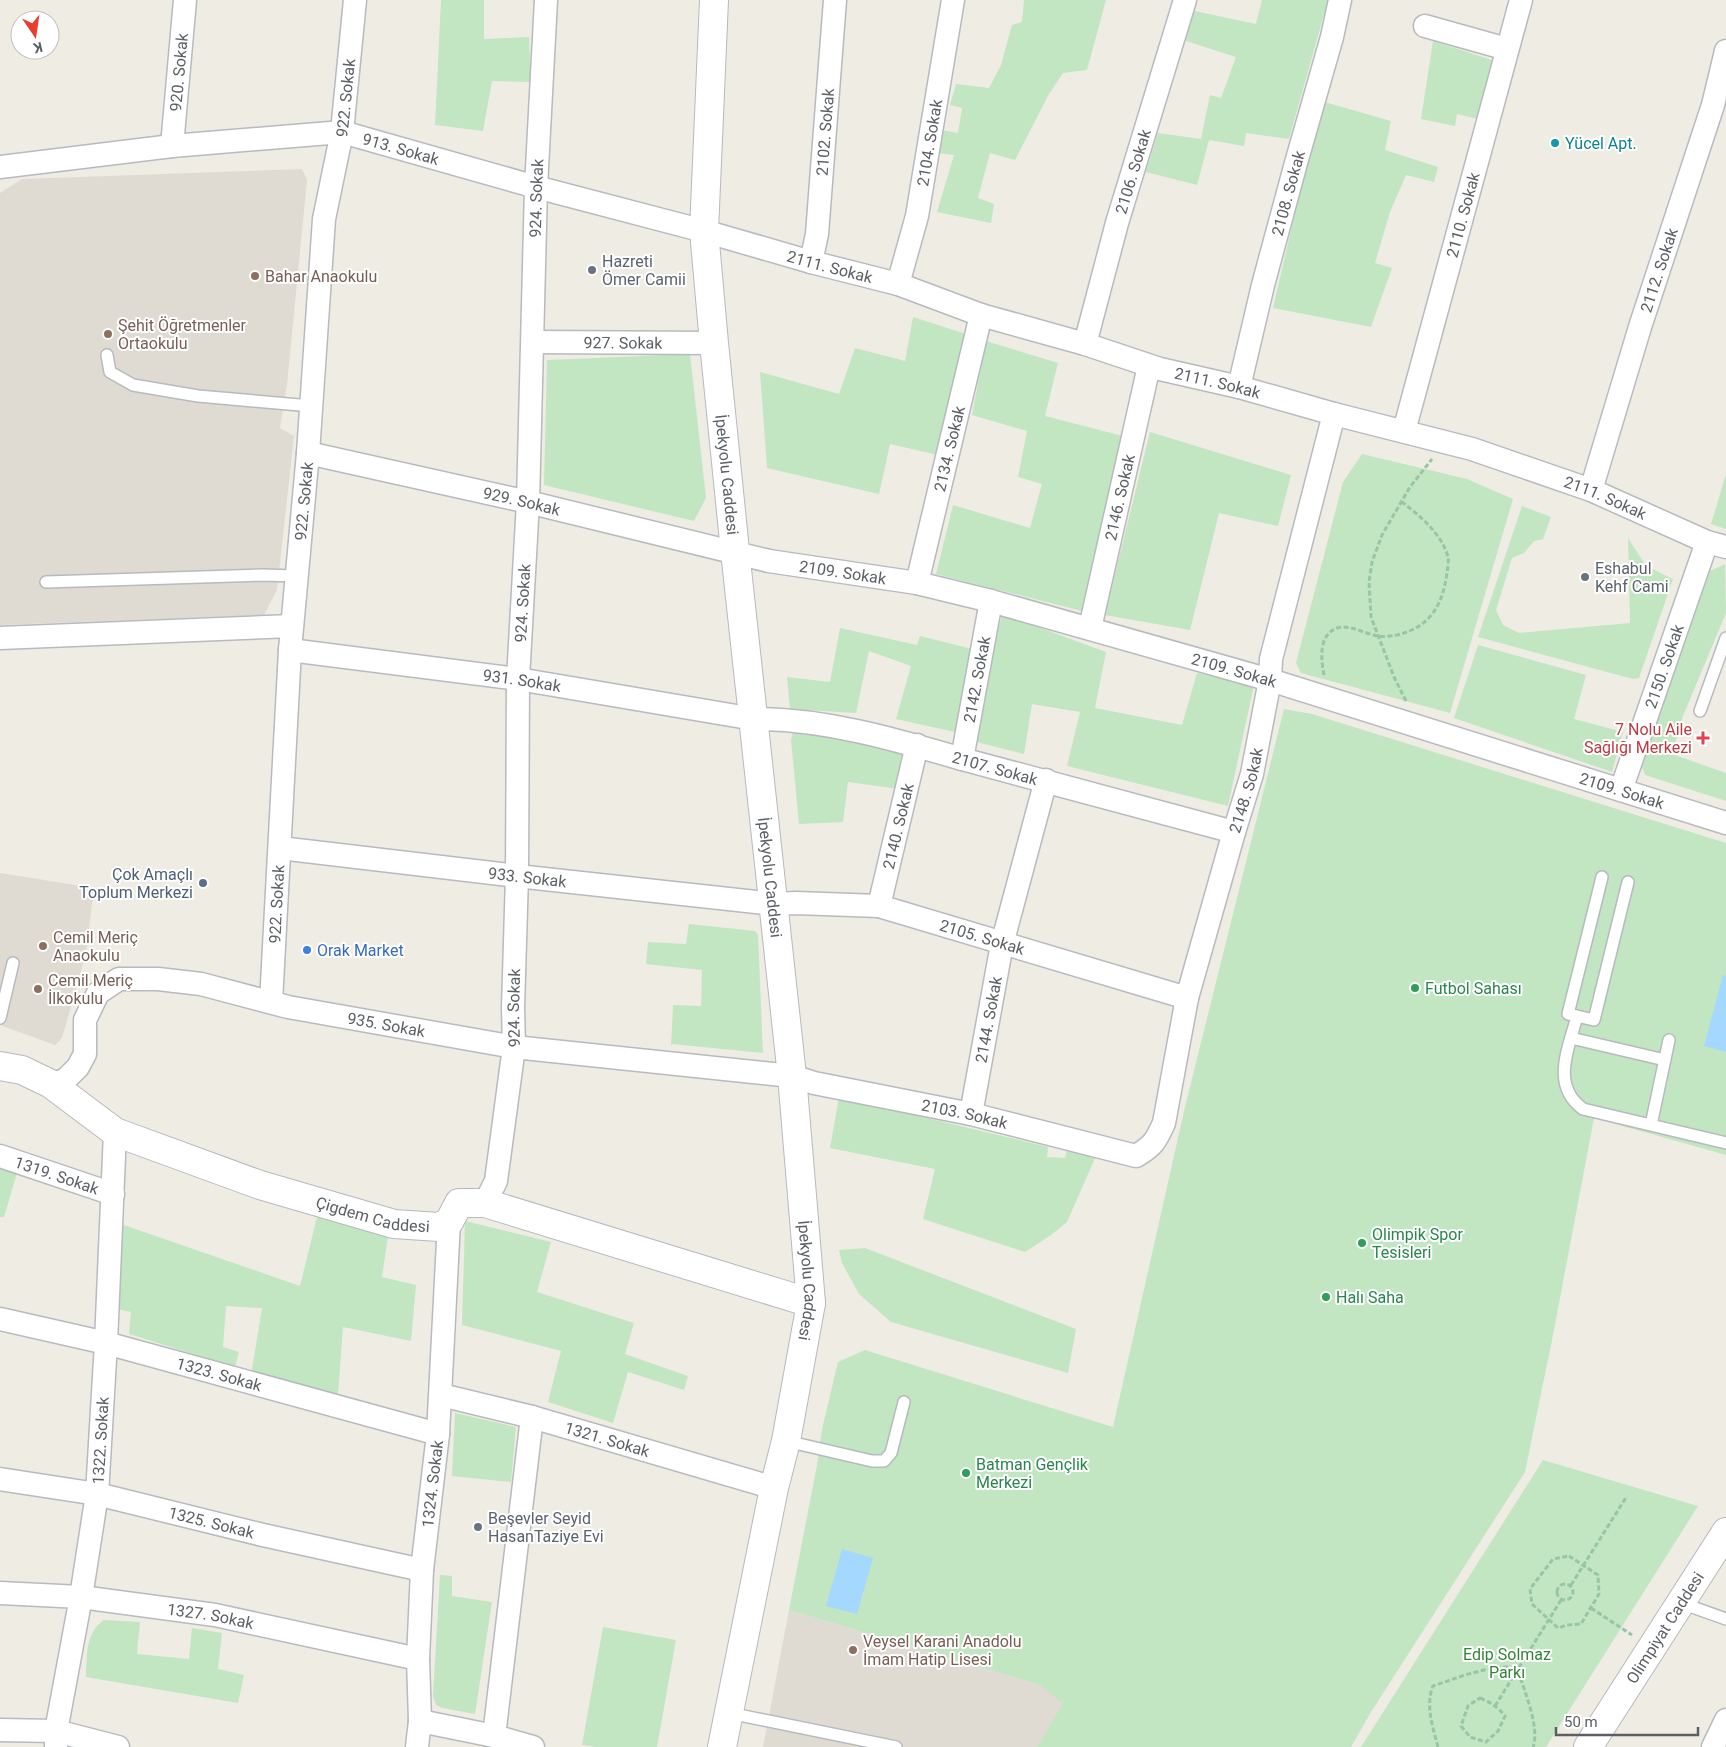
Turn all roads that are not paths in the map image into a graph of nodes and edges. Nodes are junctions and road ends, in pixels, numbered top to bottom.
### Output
1 (185, 0) edge
2 (355, 0) edge
3 (546, 0) edge
4 (714, 0) edge
5 (835, 0) edge
6 (954, 0) edge
7 (1185, 0) edge
8 (1340, 0) edge
9 (1521, 0) edge
10 (1424, 26) dead end
11 (1507, 50) junction
12 (1726, 51) edge
13 (342, 132) junction
14 (172, 146) junction
15 (0, 167) edge
16 (536, 188) junction
17 (704, 231) junction
18 (811, 262) junction
19 (898, 284) junction
20 (981, 315) junction
21 (533, 342) junction
22 (714, 343) junction
23 (1085, 344) junction
24 (106, 355) dead end
25 (1149, 366) junction
26 (1239, 387) junction
27 (311, 406) junction
28 (1334, 414) junction
29 (1404, 431) junction
30 (308, 453) junction
31 (1591, 490) junction
32 (528, 502) junction
33 (1716, 545) edge
34 (735, 551) junction
35 (297, 576) junction
36 (46, 582) dead end
37 (917, 583) junction
38 (991, 601) junction
39 (292, 626) junction
40 (1090, 628) junction
41 (0, 638) edge
42 (1726, 638) edge
43 (290, 650) junction
44 (518, 679) junction
45 (1270, 680) junction
46 (1700, 711) dead end
47 (754, 719) junction
48 (918, 745) junction
49 (962, 759) junction
50 (1046, 780) junction
51 (1622, 790) junction
52 (1726, 823) edge
53 (1234, 832) junction
54 (280, 848) junction
55 (517, 876) junction
56 (1602, 877) dead end
57 (1628, 882) dead end
58 (774, 904) junction
59 (879, 906) junction
60 (1002, 944) junction
61 (13, 963) dead end
62 (1187, 998) junction
63 (271, 1002) junction
64 (1577, 1016) junction
65 (0, 1018) edge
66 (1571, 1038) junction
67 (1669, 1040) dead end
68 (514, 1047) junction
69 (1665, 1060) junction
70 (0, 1066) edge
71 (792, 1076) junction
72 (51, 1084) junction
73 (972, 1114) junction
74 (1651, 1125) junction
75 (115, 1132) junction
76 (1726, 1143) edge
77 (0, 1156) edge
78 (1136, 1156) joint
79 (113, 1194) junction
80 (485, 1203) junction
81 (449, 1222) junction
82 (810, 1303) junction
83 (0, 1319) edge
84 (106, 1343) junction
85 (441, 1395) junction
86 (904, 1402) dead end
87 (532, 1417) junction
88 (438, 1434) junction
89 (786, 1441) junction
90 (0, 1479) edge
91 (774, 1488) junction
92 (97, 1494) junction
93 (1726, 1532) edge
94 (422, 1570) junction
95 (0, 1593) edge
96 (81, 1597) junction
97 (1681, 1603) junction
98 (1726, 1619) edge
99 (418, 1660) junction
100 (729, 1713) junction
101 (1726, 1720) edge
102 (420, 1721) junction
103 (0, 1730) edge
104 (494, 1736) junction
105 (56, 1739) edge
106 (118, 1747) edge
107 (417, 1747) edge
108 (533, 1747) edge
109 (722, 1747) edge
110 (896, 1747) edge
111 (1588, 1747) edge
112 (1713, 1747) edge

1 - 14 street, 920. Sokak
2 - 13 street, 922. Sokak
3 - 16 street, 924. Sokak
4 - 17 street, İpekyolu Caddesi
5 - 18 street, 2102. Sokak
6 - 19 street, 2104. Sokak
7 - 23 street, 2106. Sokak
8 - 26 street, 2108. Sokak
9 - 11 street, 2110. Sokak
10 - 11 street
11 - 29 street, 2110. Sokak
12 - 31 street, 2112. Sokak
13 - 14 street, 913. Sokak
13 - 16 street, 913. Sokak
13 - 27 street, 922. Sokak
14 - 15 street, 913. Sokak
16 - 17 street, 913. Sokak
16 - 21 street, 924. Sokak
17 - 18 street, 2111. Sokak
17 - 22 street, İpekyolu Caddesi
18 - 19 street, 2111. Sokak
19 - 20 street, 2111. Sokak
20 - 23 street, 2111. Sokak
20 - 37 street, 2134. Sokak
21 - 22 street, 927. Sokak
21 - 32 street, 924. Sokak
22 - 34 street, İpekyolu Caddesi
23 - 25 street, 2111. Sokak
24 - 27 lane
25 - 26 street, 2111. Sokak
25 - 40 street, 2146. Sokak
26 - 28 street, 2111. Sokak
27 - 30 street, 922. Sokak
28 - 29 street, 2111. Sokak
28 - 45 street, 2148. Sokak
29 - 31 street, 2111. Sokak
30 - 32 street, 929. Sokak
30 - 35 street, 922. Sokak
31 - 33 street, 2111. Sokak
32 - 34 street, 929. Sokak
32 - 44 street, 924. Sokak
33 - 51 street, 2150. Sokak
34 - 37 street, 2109. Sokak
34 - 47 street, İpekyolu Caddesi
35 - 36 lane
35 - 39 street, 922. Sokak
37 - 38 street, 2109. Sokak
38 - 40 street, 2109. Sokak
38 - 49 street, 2142. Sokak
39 - 41 street
39 - 43 street, 922. Sokak
40 - 45 street, 2109. Sokak
42 - 46 lane
43 - 44 street, 931. Sokak
43 - 54 street, 922. Sokak
44 - 47 street, 931. Sokak
44 - 55 street, 924. Sokak
45 - 51 street, 2109. Sokak
45 - 53 street, 2148. Sokak
47 - 48 street, 2107. Sokak
47 - 58 street, İpekyolu Caddesi
48 - 49 street, 2107. Sokak
48 - 59 street, 2140. Sokak
49 - 50 street, 2107. Sokak
50 - 53 street, 2107. Sokak
50 - 60 street, 2144. Sokak
51 - 52 street, 2109. Sokak
53 - 62 street, 2148. Sokak
54 - 55 street, 933. Sokak
54 - 63 street, 922. Sokak
55 - 58 street, 933. Sokak
55 - 68 street, 924. Sokak
56 - 64 lane
57 - 64 lane
58 - 59 street, 2105. Sokak
58 - 71 street, İpekyolu Caddesi
59 - 60 street, 2105. Sokak
60 - 62 street, 2105. Sokak
60 - 73 street, 2144. Sokak
61 - 65 lane
62 - 78 street, 2148. Sokak
63 - 68 street, 935. Sokak
63 - 72 street, 935. Sokak
64 - 66 lane
66 - 69 lane
66 - 74 lane
67 - 69 lane
68 - 71 street, 935. Sokak
68 - 80 street, 924. Sokak
69 - 74 lane
70 - 72 street, Çigdem Caddesi
71 - 73 street, 2103. Sokak
71 - 82 street, İpekyolu Caddesi
72 - 75 street, Çigdem Caddesi
73 - 78 street, 2103. Sokak
74 - 76 lane
75 - 79 street, 1322. Sokak
75 - 81 street, Çigdem Caddesi
77 - 79 street, 1319. Sokak
79 - 84 street, 1322. Sokak
80 - 81 street, Çigdem Caddesi
80 - 82 street, Çigdem Caddesi
81 - 85 street, 1324. Sokak
82 - 89 street, İpekyolu Caddesi
83 - 84 street, 1323. Sokak
84 - 88 street, 1323. Sokak
84 - 92 street, 1322. Sokak
85 - 87 street, 1321. Sokak
85 - 88 street, 1324. Sokak
86 - 89 lane
87 - 91 street, 1321. Sokak
87 - 104 street
88 - 94 street, 1324. Sokak
89 - 91 street, İpekyolu Caddesi
90 - 92 street, 1325. Sokak
91 - 100 street, İpekyolu Caddesi
92 - 94 street, 1325. Sokak
92 - 96 street, 1322. Sokak
93 - 97 street, Olimpiyat Caddesi
94 - 99 street, 1324. Sokak
95 - 96 street, 1327. Sokak
96 - 99 street, 1327. Sokak
96 - 105 street, 1322. Sokak
97 - 98 lane
97 - 111 street, Olimpiyat Caddesi
99 - 102 street, 1324. Sokak
100 - 109 street, İpekyolu Caddesi
100 - 110 lane
101 - 112 street
102 - 104 street
102 - 107 street, 1324. Sokak
103 - 105 street
104 - 108 street
105 - 106 street

